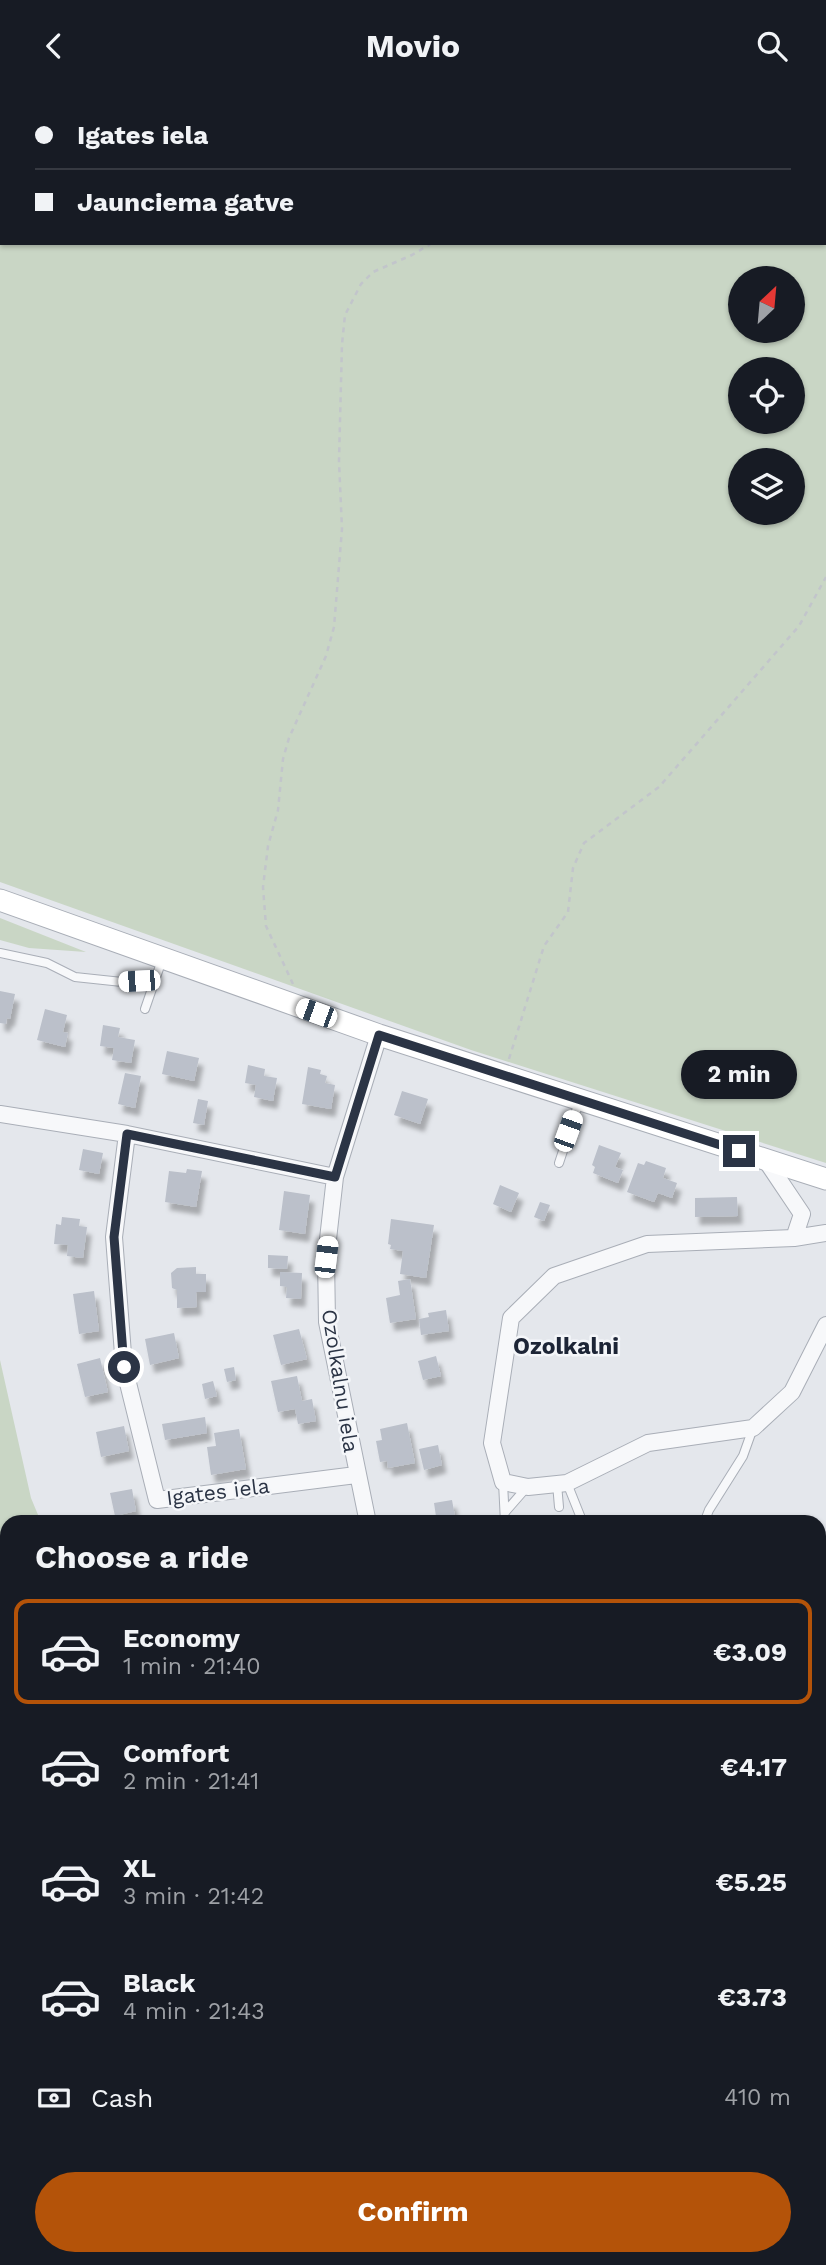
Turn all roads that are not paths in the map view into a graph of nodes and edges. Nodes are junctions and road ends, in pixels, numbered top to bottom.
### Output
1 (0, 900) edge
2 (0, 953) edge
3 (163, 957) junction
4 (155, 981) junction
5 (145, 1009) dead end
6 (379, 1035) junction
7 (580, 1099) junction
8 (0, 1114) edge
9 (127, 1134) junction
10 (765, 1160) junction
11 (559, 1163) dead end
12 (335, 1177) junction
13 (826, 1179) edge
14 (826, 1233) edge
15 (794, 1238) junction
16 (826, 1325) edge
17 (753, 1428) junction
18 (356, 1475) junction
19 (503, 1482) junction
20 (562, 1483) junction
21 (528, 1487) junction
22 (559, 1507) dead end
23 (506, 1511) junction
24 (366, 1515) edge
25 (506, 1515) edge
26 (579, 1515) edge
27 (707, 1515) edge

1 - 3 main road
2 - 4 lane
3 - 4 lane
3 - 6 main road
4 - 5 lane
6 - 7 main road
6 - 12 street, Ozolkalnu iela
7 - 10 main road
7 - 11 lane
8 - 9 street
9 - 12 street
9 - 18 street, Igates iela
10 - 13 main road
10 - 15 street
12 - 18 street, Ozolkalnu iela
14 - 15 street
15 - 19 street
16 - 17 street
17 - 20 street
17 - 27 lane
18 - 24 street, Ozolkalnu iela
19 - 21 street
19 - 23 lane
20 - 21 street
20 - 22 lane
20 - 26 lane
21 - 23 lane
23 - 25 lane

